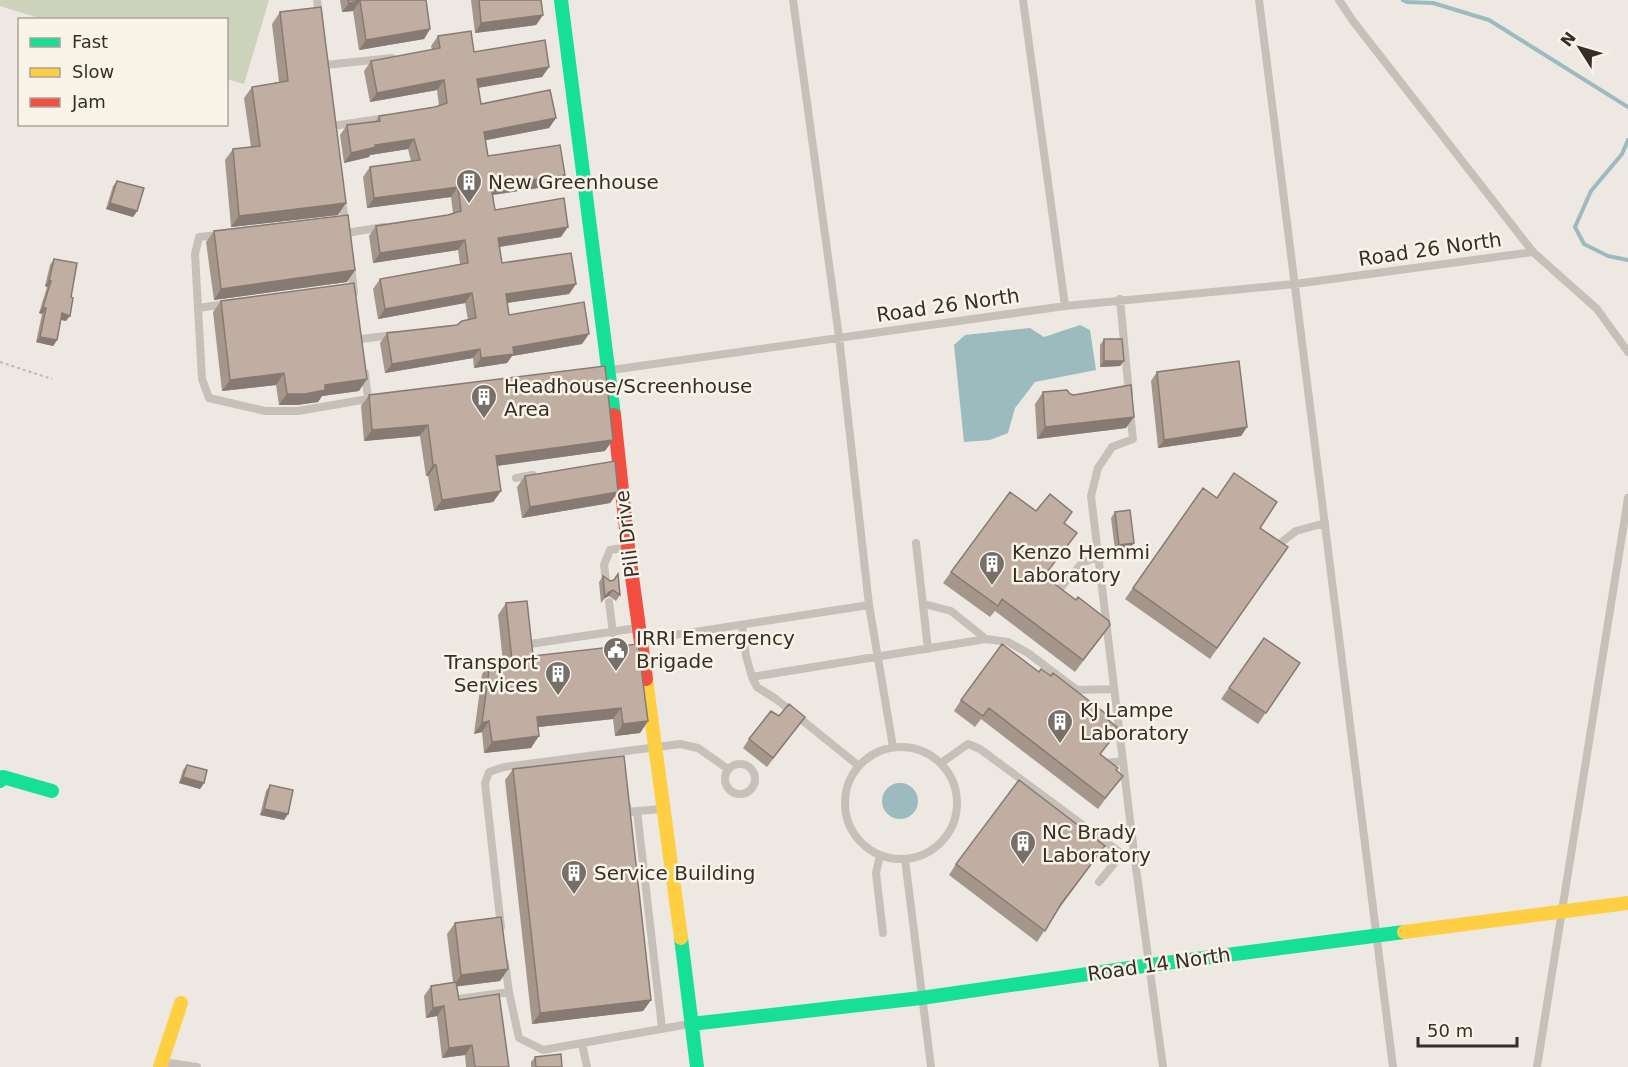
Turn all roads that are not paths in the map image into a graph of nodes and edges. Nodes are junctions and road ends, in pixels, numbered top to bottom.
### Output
1 (317, 0) edge
2 (561, 0) edge
3 (794, 0) edge
4 (1023, 0) edge
5 (1259, 0) edge
6 (1339, 0) edge
7 (320, 22) edge
8 (324, 54) edge
9 (402, 57) edge
10 (325, 65) junction
11 (326, 75) edge
12 (332, 116) edge
13 (392, 117) edge
14 (333, 126) junction
15 (334, 138) edge
16 (340, 185) edge
17 (345, 220) junction
18 (334, 221) edge
19 (393, 226) edge
20 (346, 233) junction
21 (222, 234) edge
22 (348, 244) edge
23 (1533, 252) junction
24 (349, 254) edge
25 (1295, 284) junction
26 (353, 287) junction
27 (342, 288) edge
28 (355, 297) edge
29 (1120, 299) junction
30 (231, 303) edge
31 (1065, 306) junction
32 (198, 308) junction
33 (359, 328) edge
34 (404, 334) edge
35 (839, 337) junction
36 (360, 339) junction
37 (361, 349) edge
38 (1628, 352) edge
39 (364, 369) edge
40 (603, 371) junction
41 (1128, 389) junction
42 (1119, 391) edge
43 (379, 398) edge
44 (368, 399) junction
45 (539, 474) edge
46 (516, 478) dead end
47 (1628, 498) edge
48 (1325, 523) junction
49 (916, 543) dead end
50 (628, 547) junction
51 (1274, 548) edge
52 (1099, 556) junction
53 (606, 581) edge
54 (1056, 593) edge
55 (609, 602) edge
56 (924, 603) junction
57 (868, 605) junction
58 (742, 625) junction
59 (613, 633) junction
60 (640, 634) junction
61 (986, 639) junction
62 (530, 644) edge
63 (928, 649) junction
64 (877, 655) junction
65 (752, 677) junction
66 (1114, 689) junction
67 (654, 746) junction
68 (893, 747) junction
69 (620, 753) junction
70 (1123, 761) junction
71 (941, 763) junction
72 (1106, 763) edge
73 (622, 765) edge
74 (859, 766) junction
75 (728, 769) junction
76 (0, 782) edge
77 (52, 791) dead end
78 (627, 800) edge
79 (664, 809) junction
80 (637, 811) junction
81 (1134, 853) junction
82 (1122, 854) junction
83 (880, 855) junction
84 (904, 859) junction
85 (1099, 882) dead end
86 (1628, 903) edge
87 (1562, 912) junction
88 (883, 933) dead end
89 (502, 934) edge
90 (1376, 936) junction
91 (505, 957) edge
92 (1150, 965) junction
93 (509, 992) junction
94 (921, 998) junction
95 (458, 999) edge
96 (181, 1004) dead end
97 (691, 1024) junction
98 (663, 1028) junction
99 (582, 1044) junction
100 (161, 1064) edge
101 (197, 1067) edge
102 (587, 1067) edge
103 (697, 1067) edge
104 (931, 1067) edge
105 (1163, 1067) edge
106 (1393, 1067) edge
107 (1538, 1067) edge

1 - 7 lane
2 - 40 street, Pili Drive
3 - 35 lane
4 - 31 lane
5 - 25 lane
6 - 23 lane
8 - 10 lane
9 - 10 lane
10 - 11 lane
12 - 14 lane
13 - 14 lane
14 - 15 lane
16 - 17 lane
17 - 18 lane
17 - 20 lane
19 - 20 lane
20 - 22 lane
21 - 32 lane
23 - 25 lane, Road 26 North
23 - 38 lane
24 - 26 lane
25 - 29 lane, Road 26 North
25 - 48 lane
26 - 27 lane
26 - 28 lane
29 - 31 lane, Road 26 North
29 - 41 lane
30 - 32 lane
31 - 35 lane, Road 26 North
32 - 44 lane
33 - 36 lane
34 - 36 lane
35 - 40 lane, Road 26 North
35 - 57 lane
36 - 37 lane
39 - 44 lane
40 - 50 street, Pili Drive
41 - 42 lane
41 - 52 lane
43 - 44 lane
45 - 46 lane
47 - 87 lane
48 - 51 lane
48 - 90 lane
49 - 56 lane
50 - 53 lane
50 - 60 street, Pili Drive
52 - 54 lane
52 - 66 lane
55 - 59 lane
56 - 61 lane
56 - 63 lane
57 - 58 lane
57 - 64 lane
58 - 60 lane
58 - 65 lane
59 - 60 lane
59 - 62 lane
60 - 67 street, Pili Drive
61 - 63 lane
61 - 66 lane
63 - 64 lane
64 - 65 lane
64 - 68 lane
65 - 74 lane
66 - 70 lane
67 - 69 lane
67 - 75 lane
67 - 79 street, Pili Drive
68 - 71 lane
68 - 74 lane
69 - 73 lane
69 - 89 lane
70 - 72 lane
70 - 81 lane
71 - 82 lane
71 - 84 lane
74 - 83 lane
75 - 75 lane
76 - 77 street
78 - 80 lane
79 - 80 lane
79 - 97 street, Pili Drive
80 - 98 lane
81 - 82 lane
81 - 92 lane
82 - 85 lane
83 - 84 lane
83 - 88 lane
84 - 94 lane
86 - 87 street, Road 14 North
87 - 90 street, Road 14 North
87 - 107 lane
90 - 92 street, Road 14 North
90 - 106 lane
91 - 93 lane
92 - 94 street, Road 14 North
92 - 105 lane
93 - 95 lane
93 - 99 lane
94 - 97 street, Road 14 North
94 - 104 lane
96 - 100 street
97 - 98 lane
97 - 103 street, Pili Drive
98 - 99 lane
99 - 102 lane
100 - 101 lane

